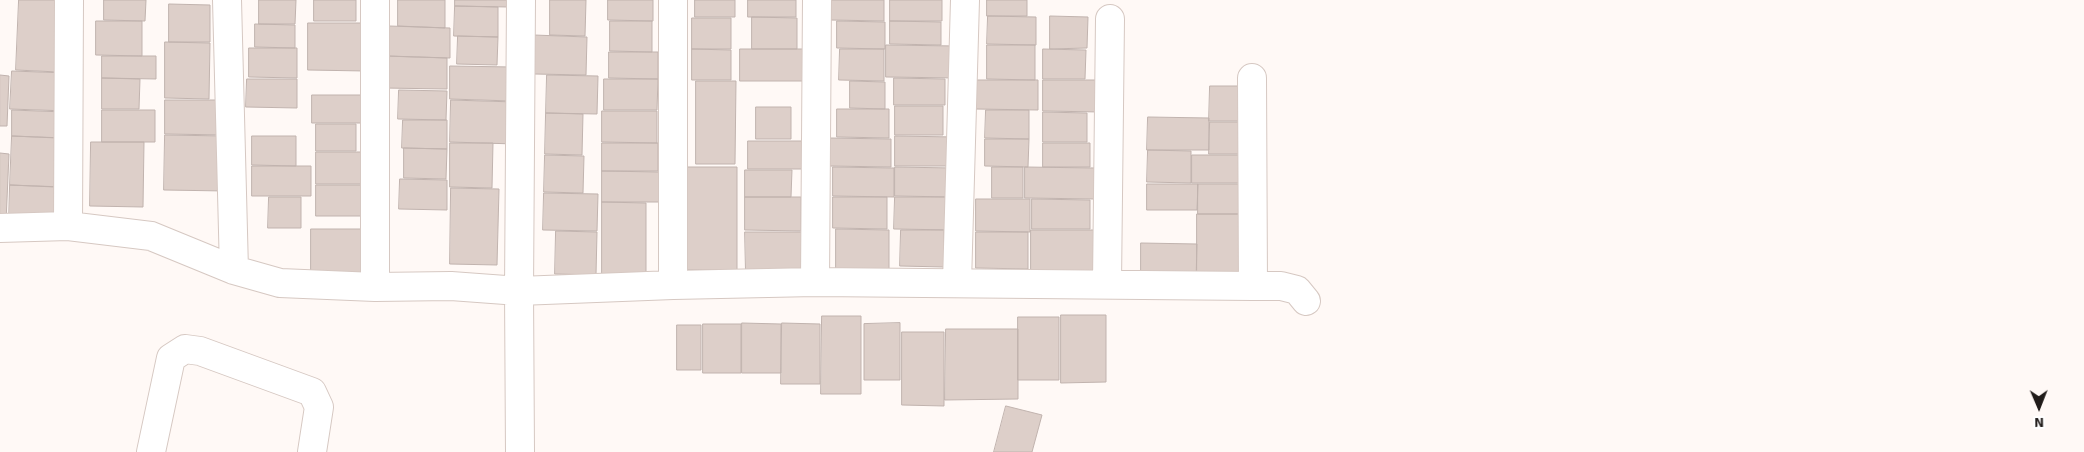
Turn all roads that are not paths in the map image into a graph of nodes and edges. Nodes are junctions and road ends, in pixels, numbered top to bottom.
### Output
1 (69, 0) edge
2 (227, 0) edge
3 (375, 0) edge
4 (521, 0) edge
5 (673, 0) edge
6 (817, 0) edge
7 (965, 0) edge
8 (1110, 19) dead end
9 (1252, 78) dead end
10 (68, 226) junction
11 (0, 228) edge
12 (234, 270) junction
13 (815, 282) junction
14 (958, 283) junction
15 (1107, 283) junction
16 (673, 285) junction
17 (1253, 286) junction
18 (375, 287) junction
19 (519, 291) junction
20 (1306, 301) dead end
21 (151, 452) edge
22 (312, 452) edge
23 (520, 452) edge

1 - 10 street
2 - 12 street
3 - 18 street
4 - 19 street
5 - 16 street
6 - 13 street
7 - 14 street
8 - 15 street
9 - 17 street
10 - 11 street
10 - 12 street
12 - 18 street
13 - 14 street
13 - 16 street
14 - 15 street
15 - 17 street
16 - 19 street
17 - 20 street
18 - 19 street
19 - 23 street
21 - 22 street

